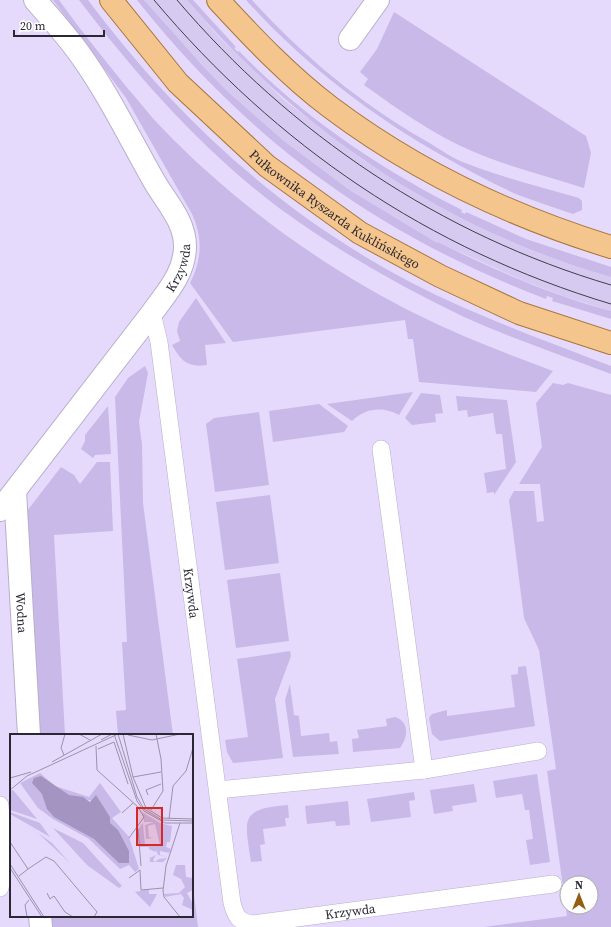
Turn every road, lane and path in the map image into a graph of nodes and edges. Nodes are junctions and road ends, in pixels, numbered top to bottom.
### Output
1 (35, 0) edge
2 (111, 0) edge
3 (218, 0) edge
4 (378, 0) edge
5 (350, 39) dead end
6 (611, 247) edge
7 (152, 313) junction
8 (611, 343) edge
9 (381, 449) dead end
10 (15, 491) junction
11 (0, 510) edge
12 (29, 734) edge
13 (538, 751) dead end
14 (424, 770) junction
15 (218, 790) junction
16 (0, 805) edge
17 (554, 884) dead end
18 (0, 888) edge
19 (40, 917) edge
20 (41, 927) edge

1 - 7 street, Krzywda
2 - 8 main road, Pułkownika Ryszarda Kuklińskiego
3 - 6 main road
4 - 5 street
7 - 10 street
7 - 15 lane, Krzywda
9 - 14 lane
10 - 11 street
10 - 12 street, Wodna
13 - 14 lane
14 - 15 lane
15 - 17 lane, Krzywda
16 - 18 lane
19 - 20 street

